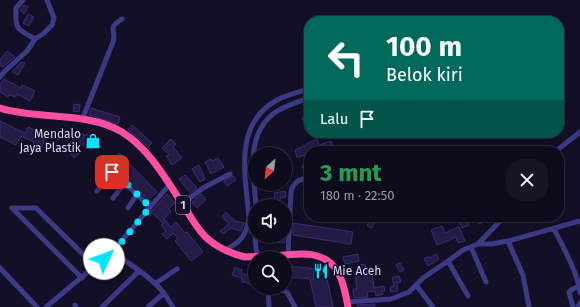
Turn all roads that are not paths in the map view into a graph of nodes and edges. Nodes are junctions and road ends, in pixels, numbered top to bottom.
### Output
1 (23, 0) edge
2 (47, 0) edge
3 (122, 19) dead end
4 (35, 39) junction
5 (0, 77) edge
6 (304, 91) edge
7 (304, 100) edge
8 (0, 108) edge
9 (82, 120) junction
10 (580, 132) edge
11 (562, 146) edge
12 (230, 174) dead end
13 (304, 179) edge
14 (125, 183) junction
15 (169, 185) junction
16 (97, 191) dead end
17 (137, 194) junction
18 (113, 198) dead end
19 (256, 199) edge
20 (182, 204) junction
21 (150, 207) junction
22 (128, 208) dead end
23 (580, 221) edge
24 (499, 222) edge
25 (554, 228) junction
26 (508, 240) junction
27 (478, 244) junction
28 (471, 247) junction
29 (225, 250) junction
30 (113, 251) junction
31 (288, 251) edge
32 (292, 254) edge
33 (248, 256) edge
34 (448, 260) junction
35 (95, 266) junction
36 (0, 268) edge
37 (177, 269) dead end
38 (139, 270) junction
39 (82, 278) junction
40 (486, 282) dead end
41 (156, 283) junction
42 (416, 285) junction
43 (579, 286) edge
44 (164, 292) junction
45 (580, 293) edge
46 (268, 295) edge
47 (289, 295) edge
48 (468, 296) dead end
49 (580, 303) edge
50 (348, 304) edge
51 (38, 307) edge
52 (46, 307) edge
53 (102, 307) edge
54 (148, 307) edge
55 (173, 307) edge
56 (269, 307) edge
57 (295, 307) edge
58 (433, 307) edge
59 (529, 307) edge
60 (573, 307) edge
61 (578, 307) edge

1 - 4 street
2 - 4 street
3 - 9 street
4 - 5 street
6 - 29 street
7 - 19 street
8 - 9 highway, 1
9 - 15 highway, 1
10 - 11 street
12 - 20 street
13 - 31 street
14 - 16 street
14 - 17 street
14 - 18 street
15 - 20 highway, 1
15 - 21 street
17 - 21 street
17 - 22 street
20 - 29 highway, 1
21 - 30 street
23 - 25 street
24 - 27 street
25 - 26 street
25 - 43 street
26 - 27 street
26 - 59 street
27 - 28 street
28 - 34 street
28 - 40 street
29 - 33 highway, 1
30 - 35 street
30 - 38 street
32 - 50 highway, 1
34 - 42 street
34 - 48 street
35 - 39 street
35 - 39 street
36 - 51 street
37 - 41 street
38 - 41 street
38 - 53 street
39 - 52 street
41 - 44 street
42 - 50 street
42 - 58 street
43 - 45 street
43 - 60 street
44 - 54 street
44 - 55 street
46 - 56 street
47 - 57 street
49 - 61 street

